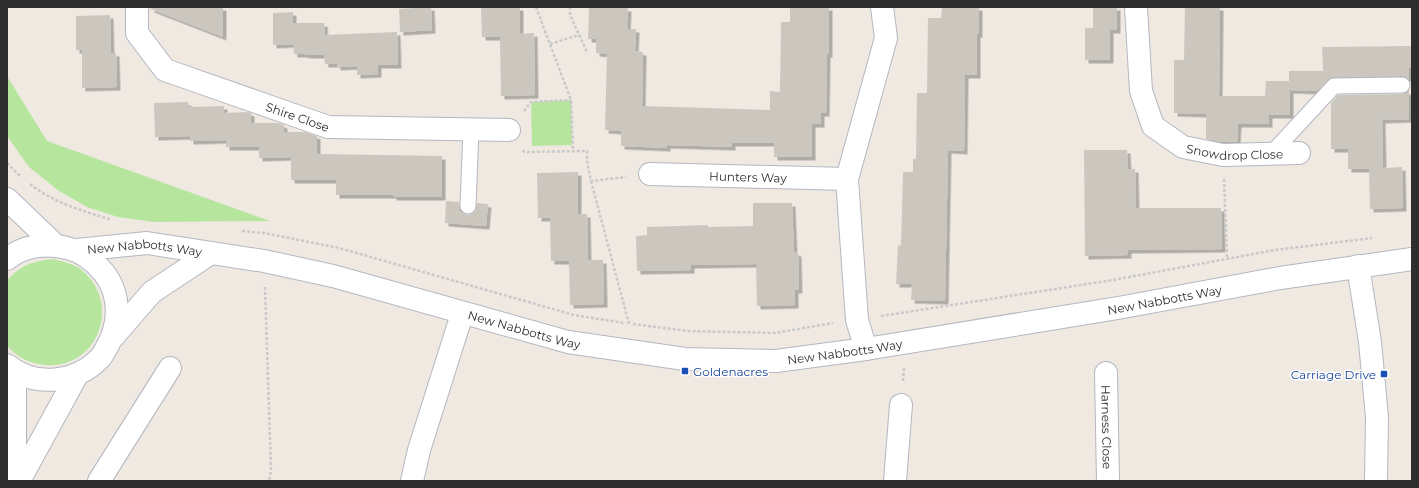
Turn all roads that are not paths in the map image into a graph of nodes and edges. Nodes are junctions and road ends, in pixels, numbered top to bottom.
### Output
1 (137, 7) edge
2 (882, 7) edge
3 (1136, 7) edge
4 (1402, 85) dead end
5 (471, 129) junction
6 (509, 130) road end
7 (1299, 153) dead end
8 (1271, 154) junction
9 (650, 174) road end
10 (847, 179) junction
11 (7, 198) edge
12 (468, 206) dead end
13 (54, 244) junction
14 (77, 250) junction
15 (211, 253) junction
16 (7, 259) edge
17 (1412, 259) edge
18 (1358, 266) junction
19 (462, 314) junction
20 (113, 337) junction
21 (866, 349) junction
22 (11, 368) edge
23 (170, 368) dead end
24 (1106, 373) dead end
25 (77, 375) junction
26 (901, 405) road end
27 (15, 481) edge
28 (19, 481) edge
29 (99, 481) edge
30 (412, 481) edge
31 (896, 481) edge
32 (1108, 481) edge
33 (1376, 481) edge

1 - 5 street, Shire Close
2 - 10 street
3 - 8 street, Snowdrop Close
4 - 8 lane
5 - 6 street, Shire Close
5 - 12 lane
7 - 8 street, Snowdrop Close
9 - 10 street, Hunters Way
10 - 21 street
11 - 13 street
13 - 14 street
13 - 16 street
14 - 15 street, New Nabbotts Way
14 - 20 street
15 - 19 street, New Nabbotts Way
15 - 20 street, New Nabbotts Way
17 - 18 street, New Nabbotts Way
18 - 21 street, New Nabbotts Way
18 - 33 street
19 - 21 street, New Nabbotts Way
19 - 30 street
20 - 25 street
22 - 25 street
22 - 27 street
23 - 29 street
24 - 32 street, Harness Close
25 - 28 street
26 - 31 street

